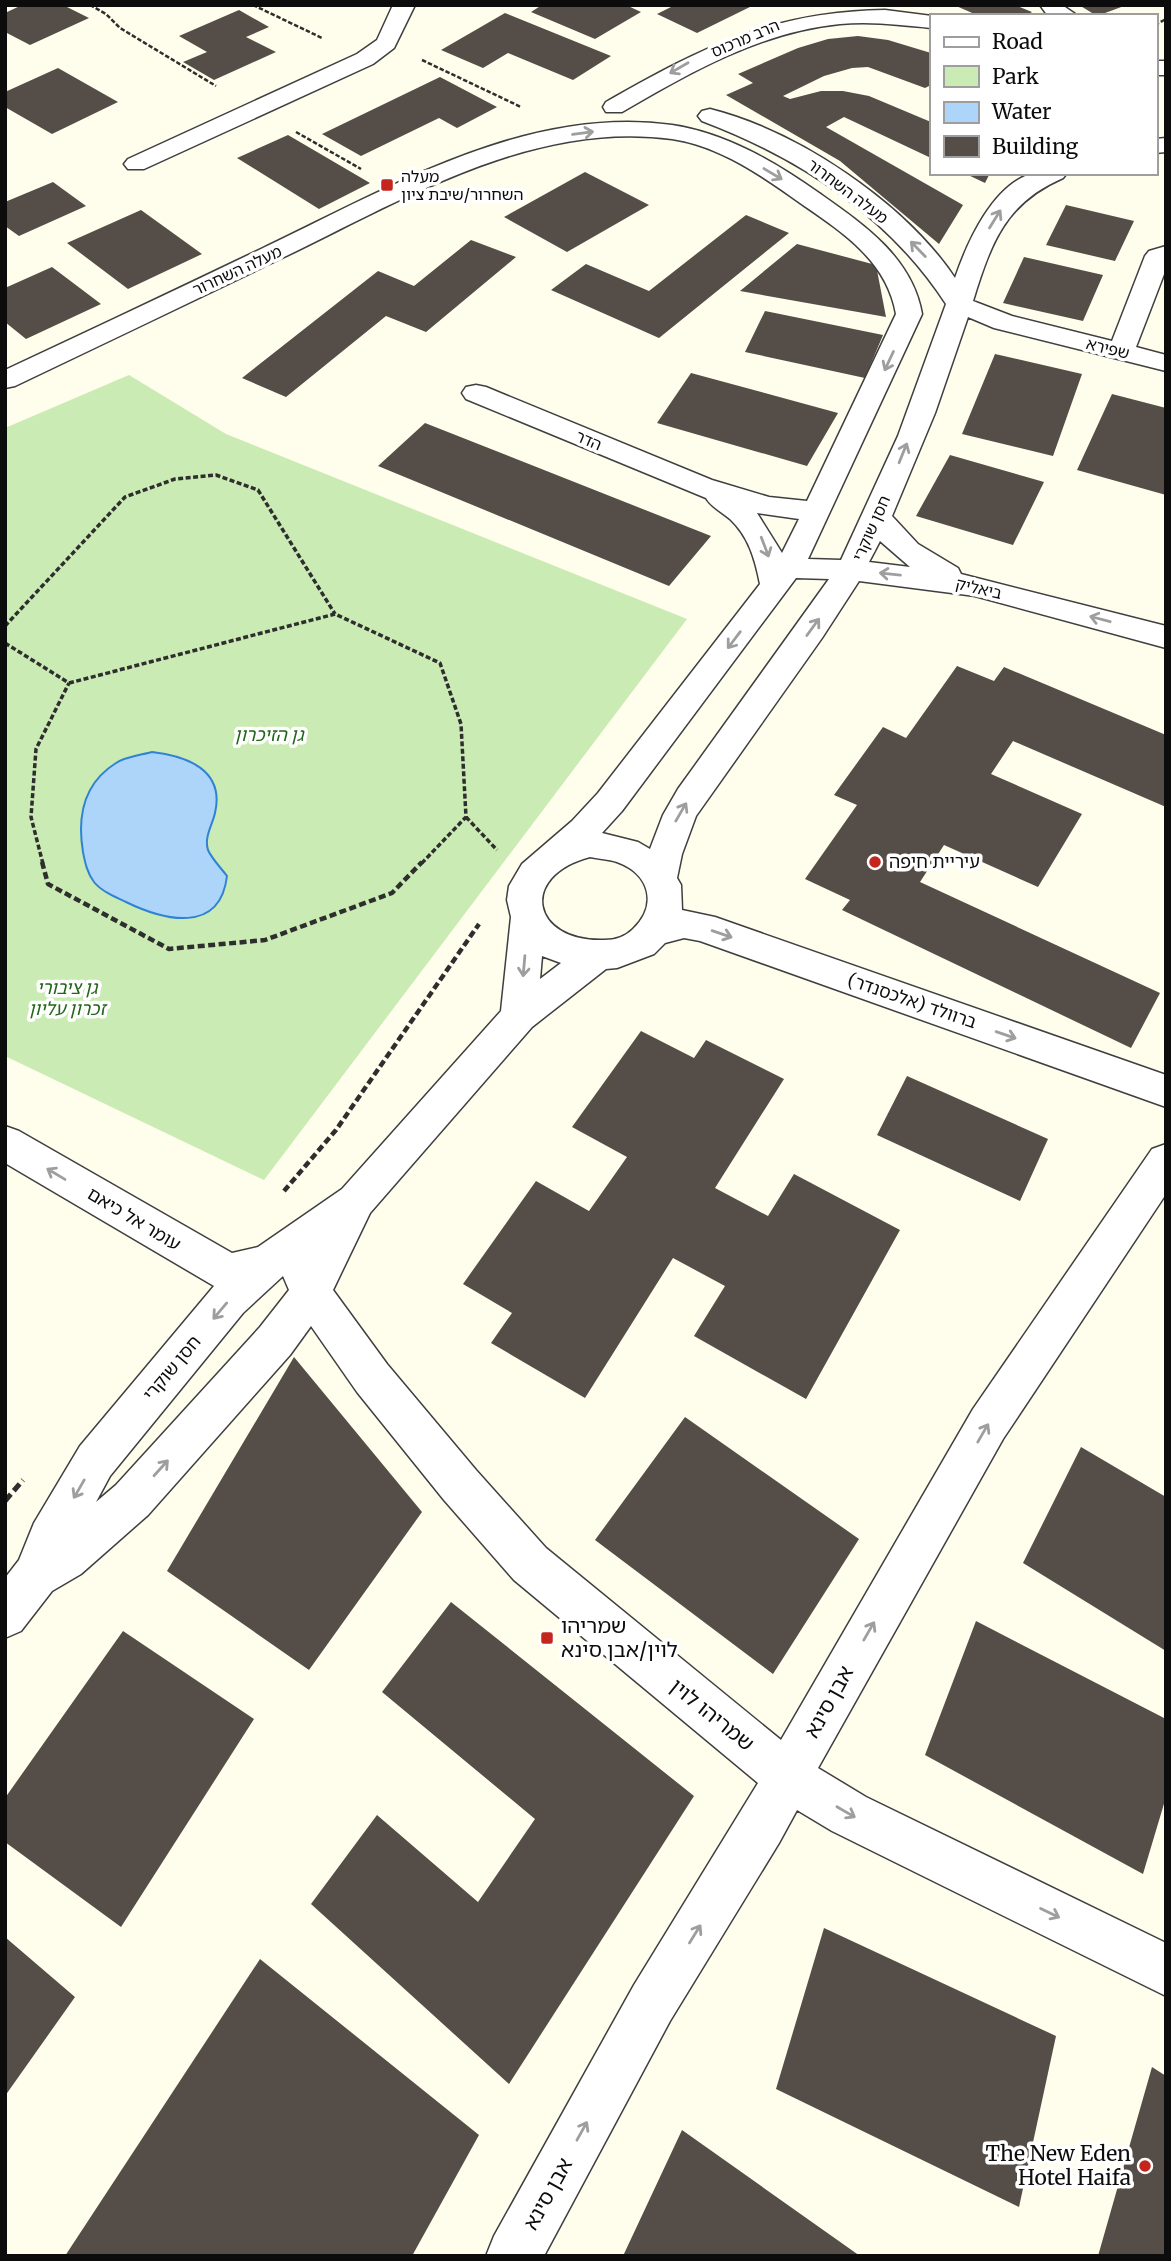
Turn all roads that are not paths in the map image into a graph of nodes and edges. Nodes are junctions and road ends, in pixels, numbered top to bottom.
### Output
1 (404, 5) edge
2 (822, 5) edge
3 (894, 5) edge
4 (930, 21) edge
5 (930, 21) edge
6 (781, 22) junction
7 (930, 40) edge
8 (698, 85) dead end
9 (614, 107) junction
10 (658, 107) dead end
11 (713, 141) junction
12 (470, 162) junction
13 (136, 164) dead end
14 (1051, 175) edge
15 (1166, 253) edge
16 (959, 304) junction
17 (1051, 335) junction
18 (965, 341) junction
19 (1121, 351) junction
20 (1166, 363) edge
21 (5, 380) edge
22 (476, 393) dead end
23 (702, 487) junction
24 (817, 512) junction
25 (878, 517) junction
26 (852, 570) junction
27 (781, 577) junction
28 (975, 586) junction
29 (1166, 637) edge
30 (551, 857) junction
31 (661, 876) junction
32 (528, 917) junction
33 (656, 931) junction
34 (596, 956) junction
35 (519, 1016) junction
36 (1166, 1091) edge
37 (5, 1143) edge
38 (1166, 1161) edge
39 (356, 1201) junction
40 (308, 1235) junction
41 (268, 1263) junction
42 (311, 1293) junction
43 (358, 1357) junction
44 (257, 1360) junction
45 (36, 1575) junction
46 (5, 1615) edge
47 (788, 1777) junction
48 (1166, 1970) edge
49 (514, 2256) edge

1 - 13 street
2 - 6 street
3 - 5 street
4 - 6 street, הרב מרכוס
6 -> 9 street, הרב מרכוס
7 - 8 street, הרב מרכוס
9 - 10 street, מעלה השחרור
9 - 12 street, מעלה השחרור
12 -> 11 street, מעלה השחרור
16 -> 11 street, מעלה השחרור
11 -> 24 street, מעלה השחרור
12 - 21 street, מעלה השחרור
16 -> 14 street, חסן שוקרי
15 - 19 street
16 - 17 street, שפירא
16 - 18 street, חסן שוקרי
17 - 18 street, שפירא
17 - 19 street, שפירא
25 -> 18 street, חסן שוקרי
19 - 20 street, שפירא
22 - 23 street, הדר
23 - 24 street, הדר
23 -> 27 street, הדר
24 - 27 street
25 - 26 street, חסן שוקרי
25 - 28 street
26 - 27 street, ביאליק
28 -> 26 street, ביאליק
31 -> 26 street, חסן שוקרי
27 -> 30 street
29 -> 28 street, ביאליק
30 - 31 street
30 - 32 street
31 - 33 street
32 - 34 street
32 -> 35 street
33 - 34 street
33 -> 36 street, ברוולד (אלכסנדר)
34 - 35 street, חסן שוקרי
35 - 39 street, חסן שוקרי
41 -> 37 street, עומר אל כיאם
47 -> 38 street, אבן סינא
39 - 40 street, חסן שוקרי
39 - 42 street, חסן שוקרי
40 - 41 street, חסן שוקרי
40 - 42 street, שמריהו לוין
41 -> 45 street, חסן שוקרי
42 - 43 street, שמריהו לוין
42 - 44 street, חסן שוקרי
43 - 44 street
43 - 47 street, שמריהו לוין
45 -> 44 street, חסן שוקרי
45 - 46 street, חסן שוקרי
47 -> 48 street, שמריהו לוין
49 -> 47 street, אבן סינא

